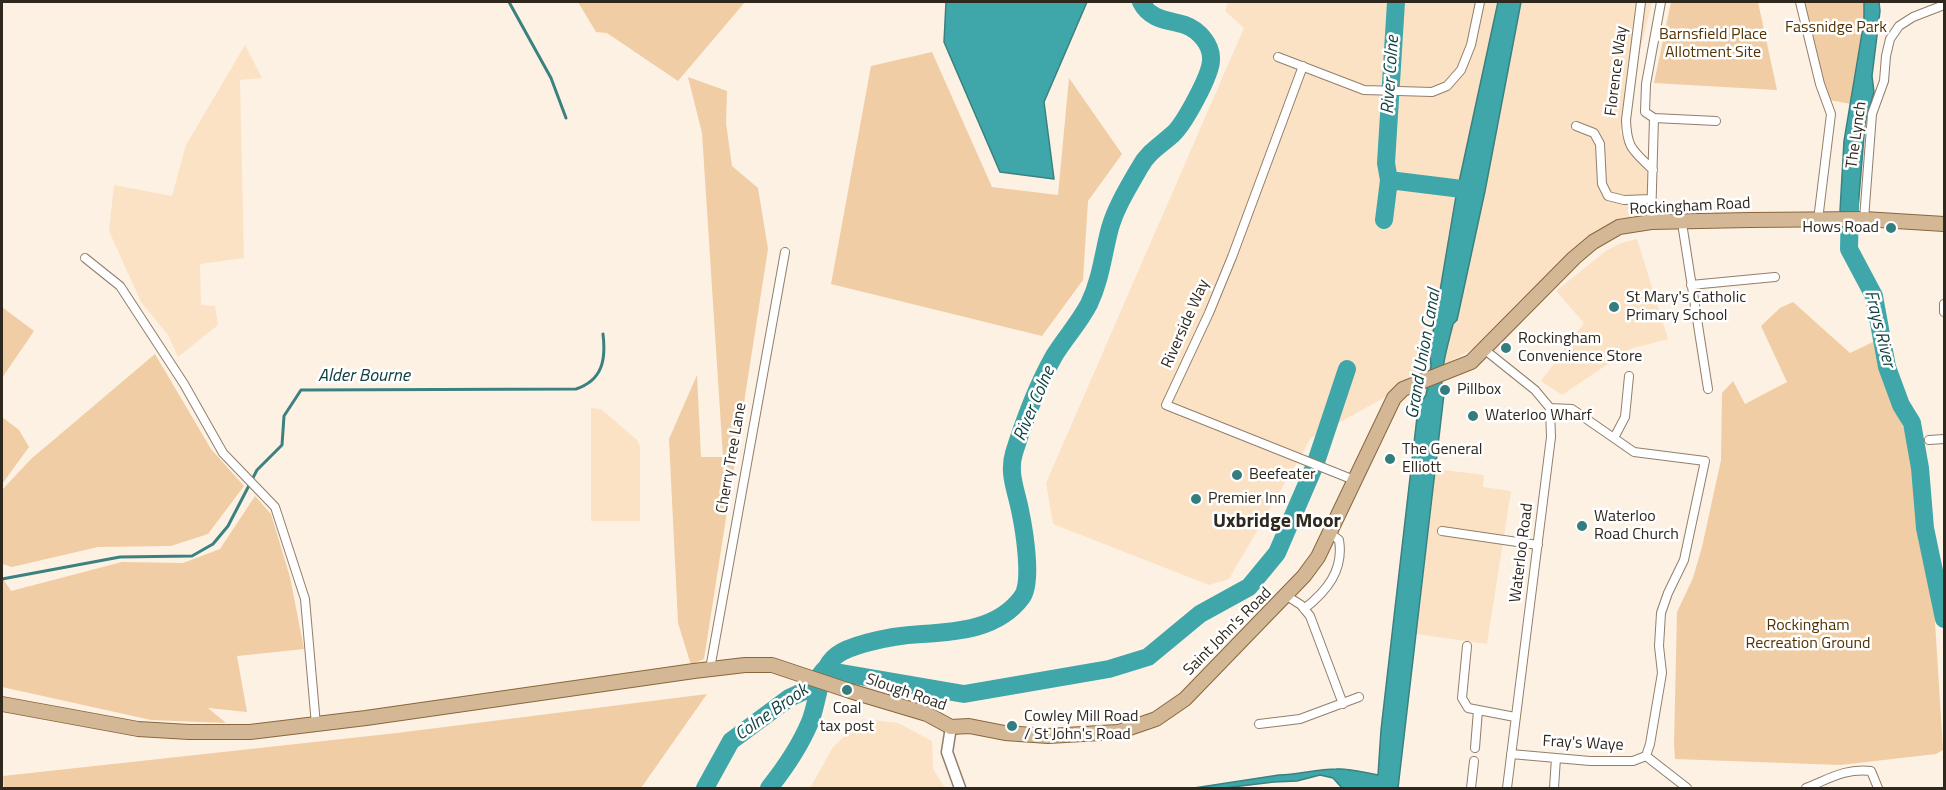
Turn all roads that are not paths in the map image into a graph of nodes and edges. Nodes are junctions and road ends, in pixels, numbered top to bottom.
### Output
1 (1480, 2) edge
2 (1641, 2) edge
3 (1661, 2) edge
4 (1800, 2) edge
5 (1941, 4) edge
6 (1278, 57) dead end
7 (1303, 66) junction
8 (1654, 118) junction
9 (1716, 121) dead end
10 (1576, 126) dead end
11 (1653, 170) junction
12 (1651, 199) junction
13 (1825, 220) junction
14 (1861, 220) junction
15 (1651, 222) junction
16 (1682, 223) junction
17 (1944, 224) edge
18 (785, 252) dead end
19 (85, 258) dead end
20 (1775, 277) dead end
21 (1691, 285) junction
22 (1944, 304) edge
23 (1944, 312) edge
24 (1485, 350) junction
25 (1629, 376) dead end
26 (1418, 383) joint
27 (1708, 389) dead end
28 (1550, 408) junction
29 (1614, 438) junction
30 (1944, 439) edge
31 (1929, 440) dead end
32 (1354, 480) junction
33 (1442, 531) dead end
34 (1330, 533) junction
35 (1538, 545) junction
36 (1287, 596) junction
37 (1304, 609) junction
38 (1467, 646) dead end
39 (710, 669) junction
40 (1359, 697) dead end
41 (1343, 704) junction
42 (3, 705) edge
43 (1478, 710) junction
44 (1515, 717) junction
45 (1259, 724) dead end
46 (316, 725) junction
47 (951, 727) junction
48 (1475, 748) dead end
49 (1511, 754) junction
50 (1646, 756) junction
51 (1556, 758) junction
52 (1474, 761) dead end
53 (960, 789) edge
54 (1471, 789) edge
55 (1507, 789) edge
56 (1554, 789) edge
57 (1687, 789) edge
58 (1806, 789) edge
59 (1878, 789) edge

1 - 7 street
2 - 11 street, Florence Way
3 - 8 street
4 - 13 street
5 - 14 street, The Lynch
6 - 7 street
7 - 32 street, Riverside Way
8 - 9 street
8 - 11 street
10 - 12 street
11 - 12 street
12 - 15 street
13 - 14 main road, Rockingham Road
13 - 16 main road, Rockingham Road
14 - 17 main road, Rockingham Road
15 - 16 main road, Rockingham Road
15 - 24 main road, Rockingham Road
16 - 21 street
18 - 39 street, Cherry Tree Lane
19 - 46 street
20 - 21 street
21 - 27 street
22 - 23 street
24 - 26 main road, Rockingham Road
24 - 28 street
25 - 29 street
26 - 32 main road, Saint John's Road
28 - 29 street, Fray's Waye
28 - 35 street, Waterloo Road
29 - 50 street, Fray's Waye
30 - 31 street
32 - 34 main road, Saint John's Road
33 - 35 street
34 - 36 main road, Saint John's Road
34 - 37 street
35 - 44 street, Waterloo Road
36 - 37 street
36 - 47 main road, Saint John's Road
37 - 41 street
38 - 43 street
39 - 46 main road, Slough Road
39 - 47 main road, Slough Road
40 - 41 street
41 - 45 street
42 - 46 main road, Slough Road
43 - 44 street
43 - 48 street
44 - 49 street, Waterloo Road
47 - 53 street
49 - 51 street, Fray's Waye
49 - 55 street, Waterloo Road
50 - 51 street, Fray's Waye
50 - 57 street
51 - 56 street
52 - 54 street
58 - 59 street

